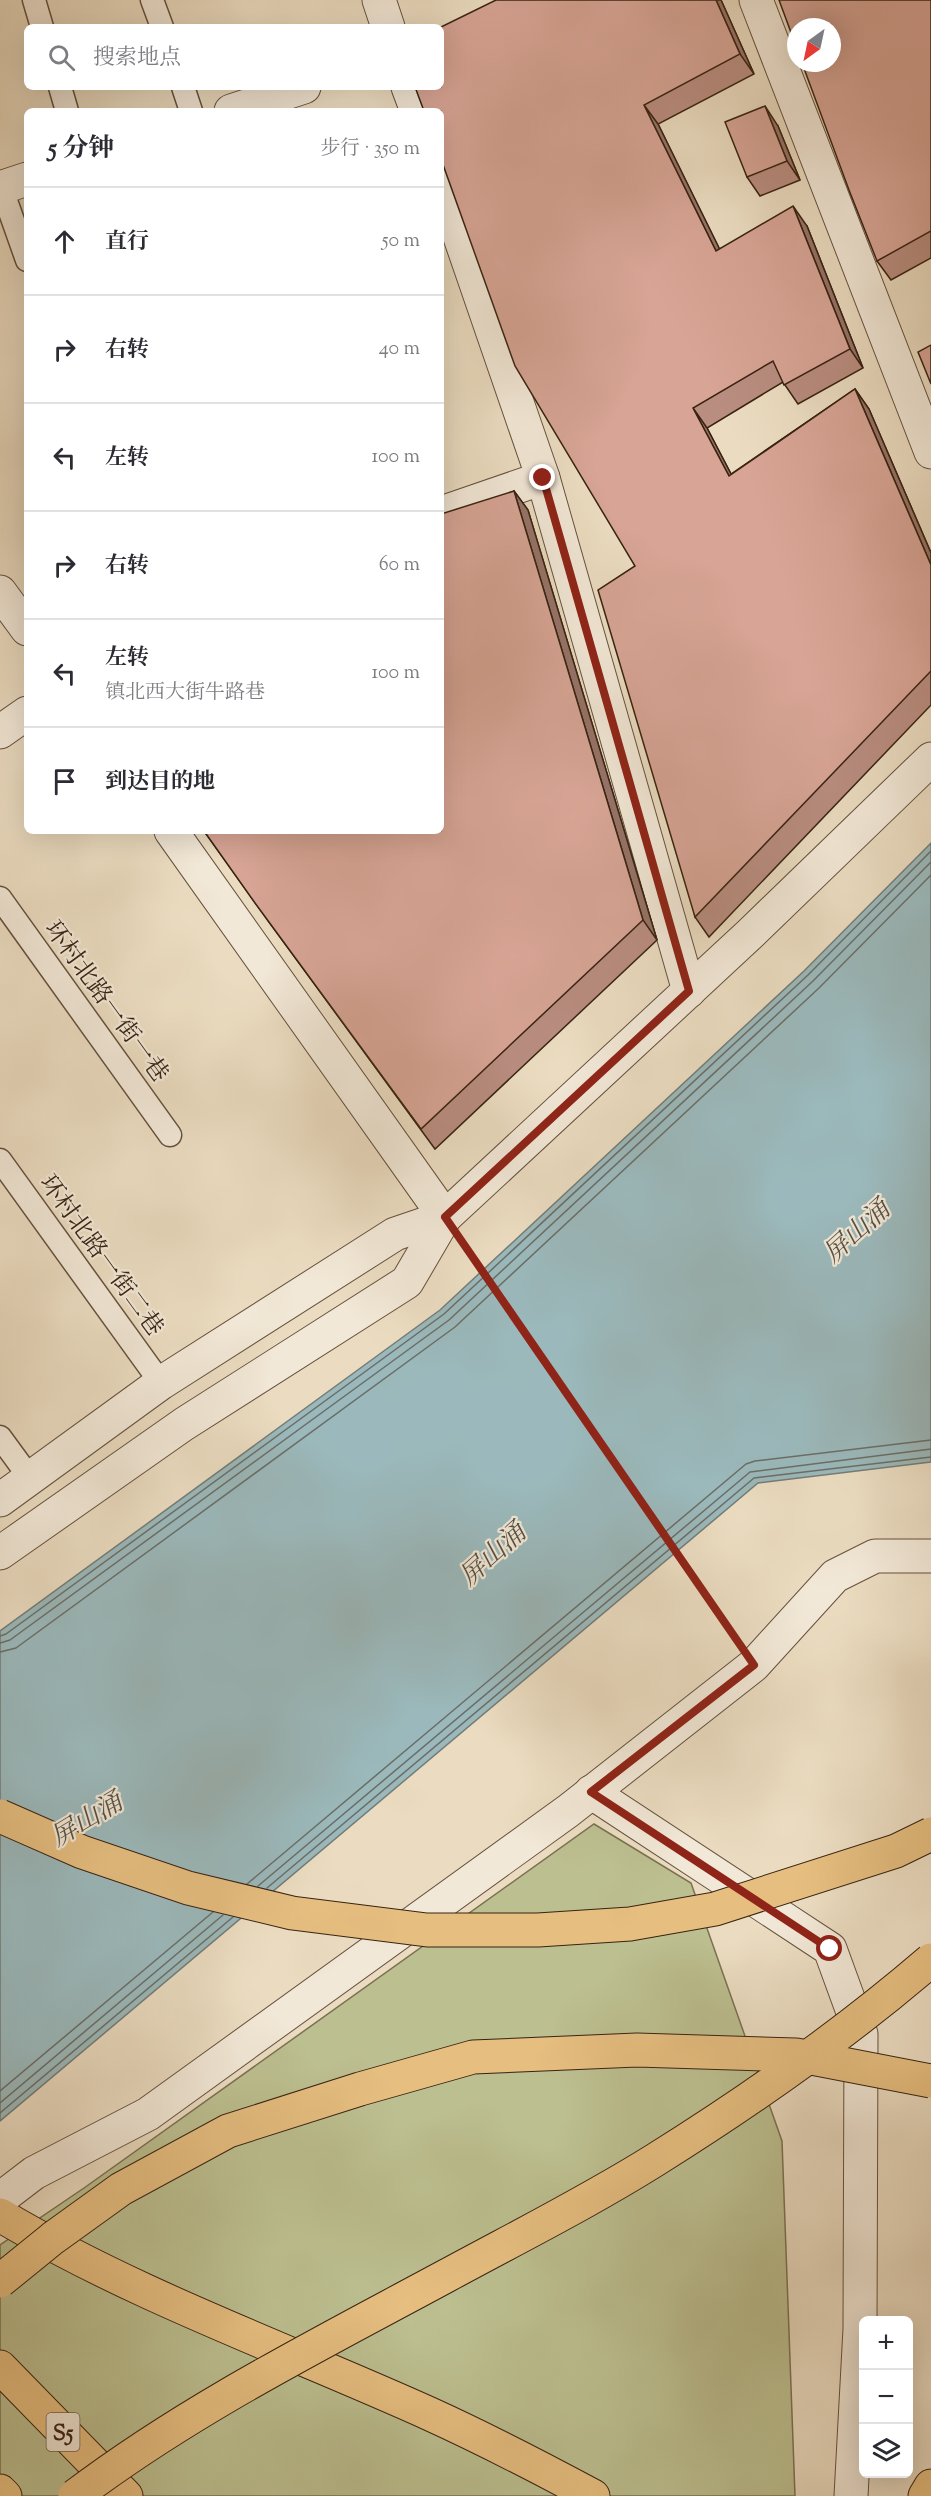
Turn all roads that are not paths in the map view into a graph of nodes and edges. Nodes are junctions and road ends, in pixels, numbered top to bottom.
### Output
1 (34, 0) edge
2 (152, 0) edge
3 (378, 0) edge
4 (756, 0) edge
5 (41, 24) edge
6 (161, 24) edge
7 (387, 24) edge
8 (61, 90) edge
9 (184, 90) edge
10 (299, 90) edge
11 (409, 90) edge
12 (272, 105) edge
13 (66, 108) edge
14 (190, 108) edge
15 (252, 108) edge
16 (416, 108) edge
17 (7, 185) edge
18 (444, 191) edge
19 (24, 249) edge
20 (931, 452) edge
21 (543, 478) junction
22 (444, 512) edge
23 (0, 592) edge
24 (24, 626) edge
25 (24, 716) edge
26 (0, 732) edge
27 (931, 759) edge
28 (173, 834) edge
29 (0, 898) edge
30 (689, 991) junction
31 (170, 1134) dead end
32 (0, 1160) edge
33 (445, 1217) junction
34 (161, 1383) junction
35 (0, 1437) edge
36 (30, 1478) junction
37 (0, 1500) edge
38 (0, 1553) edge
39 (930, 1556) edge
40 (591, 1792) junction
41 (0, 1816) edge
42 (931, 1834) edge
43 (931, 1960) edge
44 (931, 2081) edge
45 (0, 2199) edge
46 (0, 2215) edge
47 (0, 2281) edge
48 (0, 2367) edge
49 (931, 2486) edge
50 (0, 2491) edge
51 (5, 2496) edge
52 (75, 2496) edge
53 (126, 2496) edge
54 (592, 2496) edge
55 (851, 2496) edge
56 (925, 2496) edge

1 - 5 lane
2 - 6 lane
3 - 7 street
4 - 20 street
8 - 13 lane
9 - 14 lane
10 - 12 street
11 - 16 street
12 - 15 street
17 - 19 lane
18 - 21 street
21 - 22 street
21 - 30 street
23 - 24 street
25 - 26 street
27 - 30 street
28 - 33 street
29 - 31 lane, 环村北路一街一巷
30 - 33 street
32 - 34 lane, 环村北路一街二巷
33 - 34 street
33 - 38 street
34 - 36 street
35 - 36 lane
36 - 37 street
39 - 40 street
40 - 45 street
40 - 55 street
41 - 42 highway, bridge
43 - 52 highway, bridge
44 - 47 highway, bridge
46 - 54 highway, bridge
48 - 53 highway, S5
49 - 56 highway
50 - 51 highway

